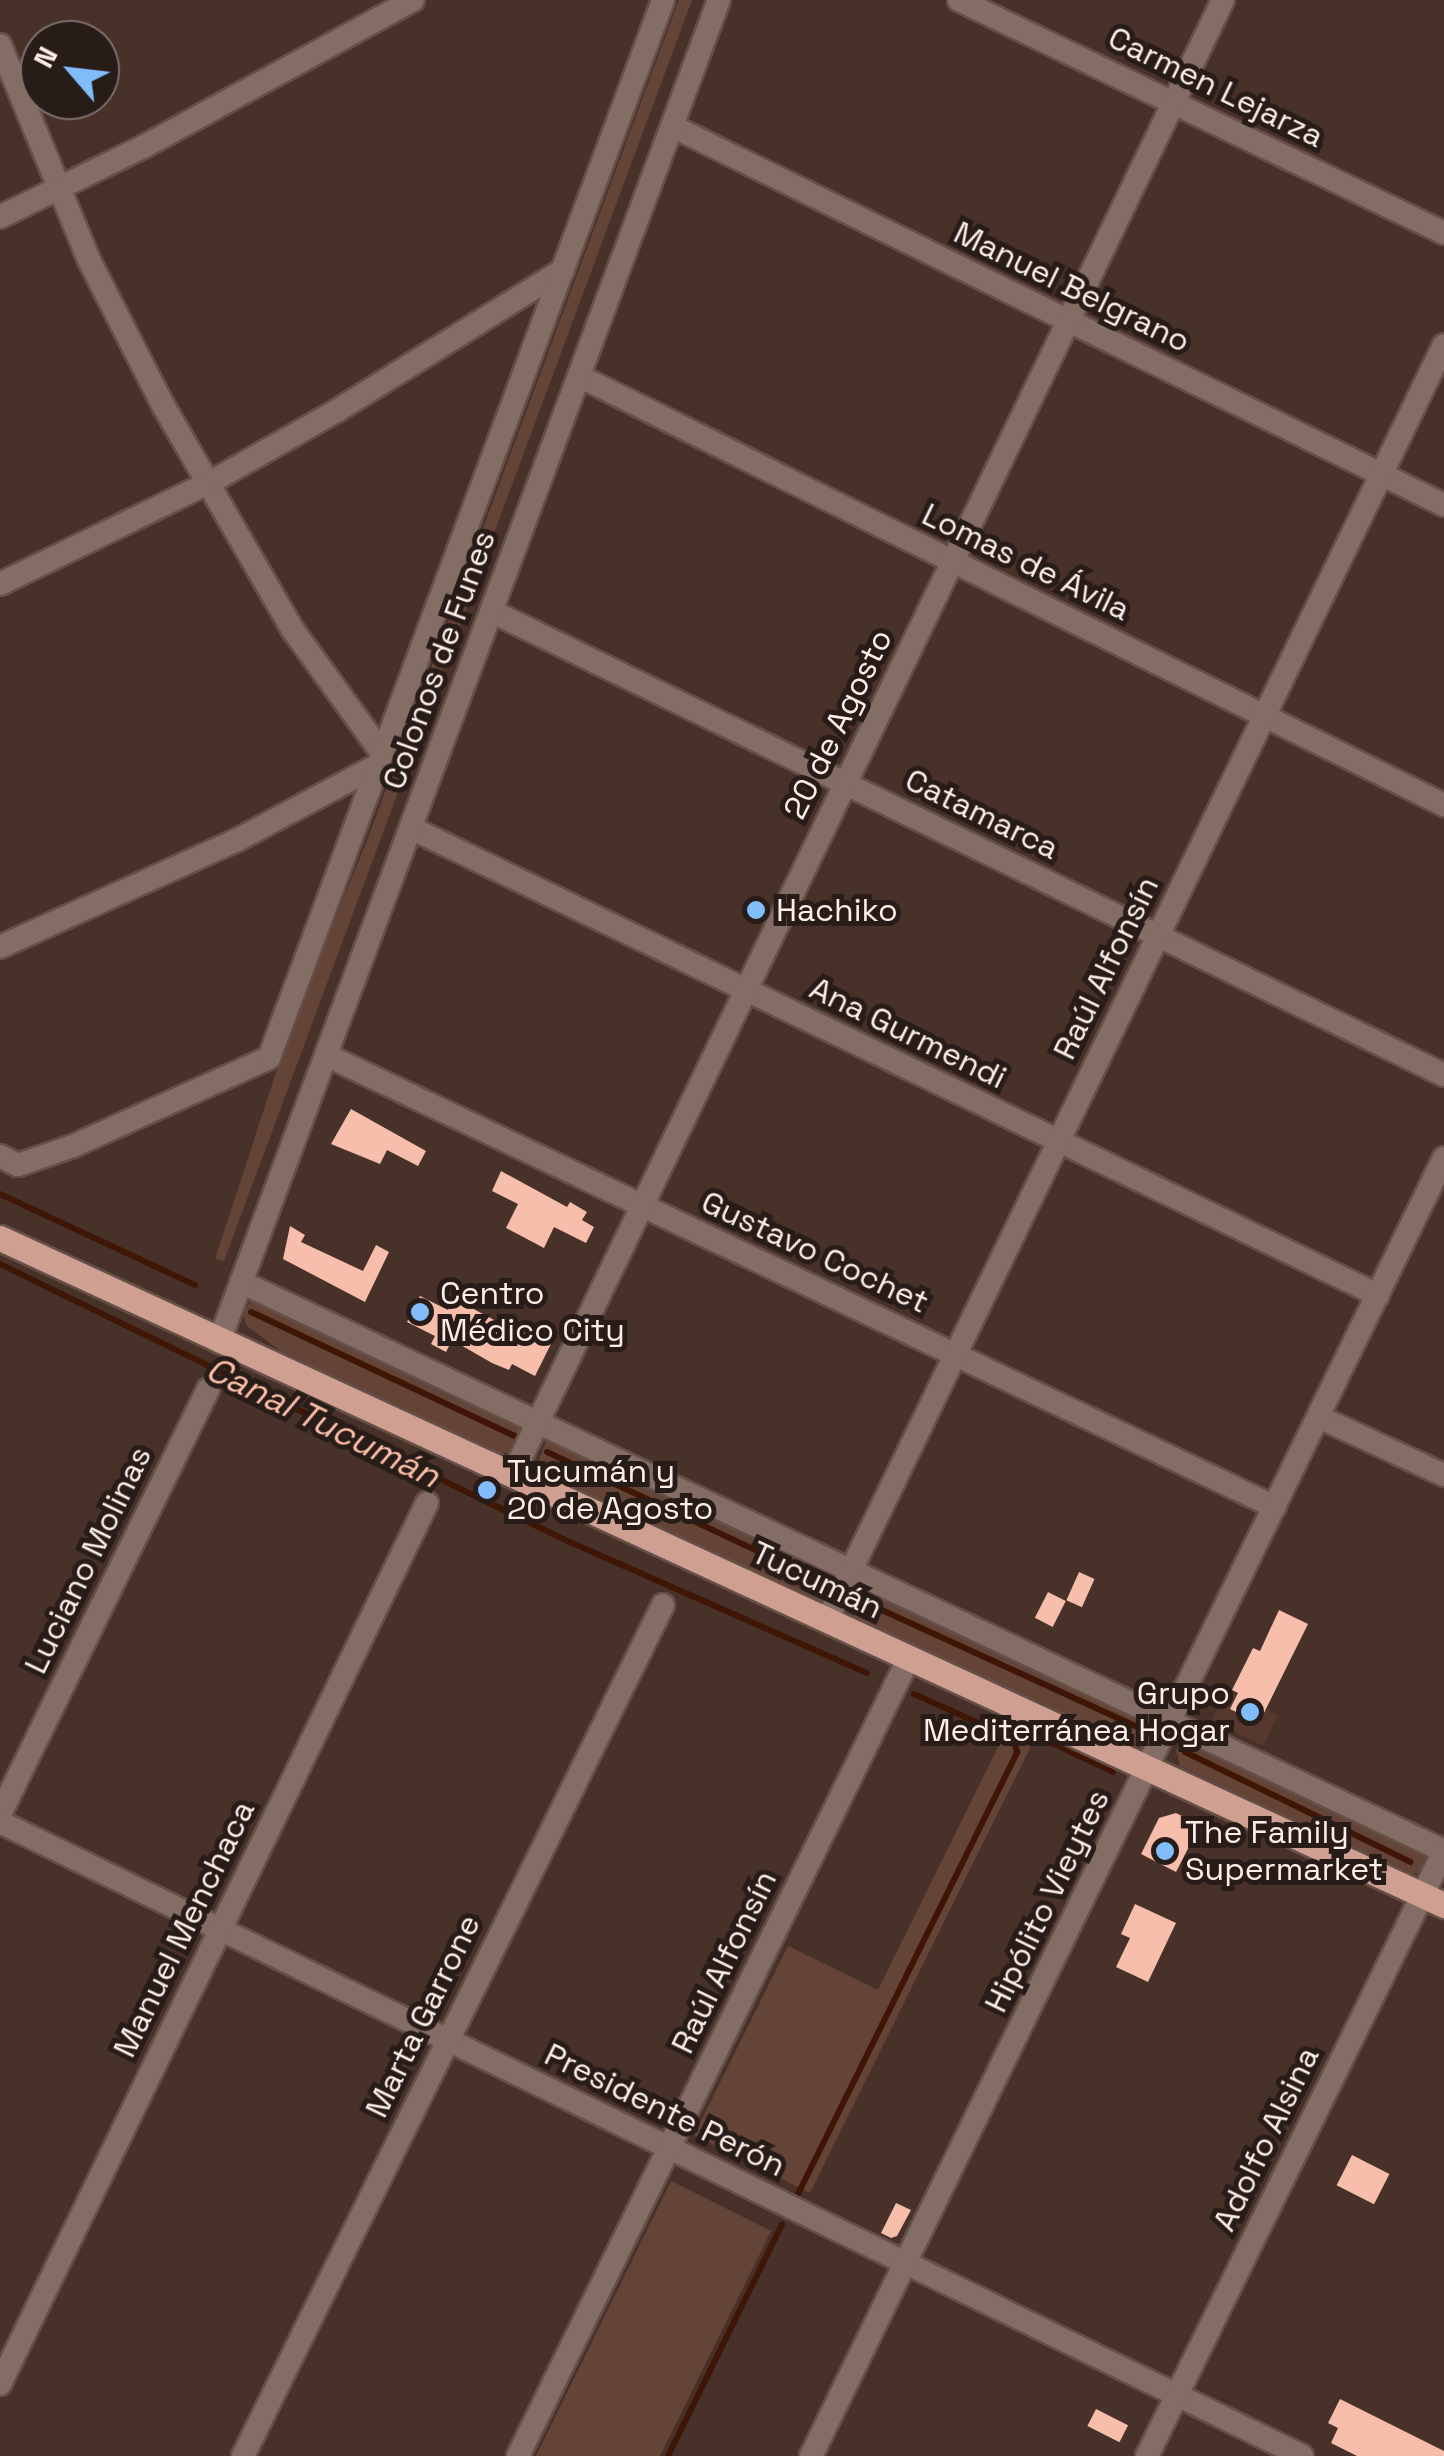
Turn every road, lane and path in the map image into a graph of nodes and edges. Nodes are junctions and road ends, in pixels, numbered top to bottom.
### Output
1 (412, 0) edge
2 (663, 0) edge
3 (719, 0) edge
4 (1223, 0) edge
5 (963, 1) edge
6 (0, 45) edge
7 (1174, 103) junction
8 (672, 126) junction
9 (60, 191) junction
10 (0, 217) edge
11 (1444, 233) edge
12 (563, 270) junction
13 (1068, 322) junction
14 (1444, 345) edge
15 (579, 376) junction
16 (1381, 475) junction
17 (207, 484) junction
18 (1444, 506) edge
19 (952, 562) junction
20 (0, 584) edge
21 (491, 612) junction
22 (1264, 716) junction
23 (380, 759) junction
24 (846, 784) junction
25 (1444, 805) edge
26 (410, 828) junction
27 (1158, 936) junction
28 (0, 947) edge
29 (746, 990) junction
30 (326, 1054) junction
31 (1444, 1075) edge
32 (1058, 1141) junction
33 (0, 1156) edge
34 (1444, 1158) edge
35 (642, 1206) junction
36 (0, 1238) edge
37 (241, 1282) junction
38 (1378, 1296) junction
39 (219, 1342) junction
40 (955, 1355) junction
41 (208, 1388) dead end
42 (1319, 1416) junction
43 (537, 1423) junction
44 (1444, 1475) edge
45 (512, 1476) junction
46 (427, 1503) dead end
47 (1275, 1507) junction
48 (850, 1573) junction
49 (663, 1605) dead end
50 (827, 1620) junction
51 (909, 1658) junction
52 (1170, 1725) junction
53 (1150, 1766) junction
54 (0, 1814) edge
55 (0, 1822) edge
56 (1444, 1851) edge
57 (1434, 1900) edge
58 (220, 1930) junction
59 (447, 2041) junction
60 (669, 2148) junction
61 (906, 2264) junction
62 (0, 2384) edge
63 (1177, 2395) junction
64 (244, 2456) edge
65 (518, 2456) edge
66 (811, 2456) edge
67 (1146, 2456) edge
68 (1302, 2456) edge

1 - 9 street
2 - 12 street
3 - 8 street, Colonos de Funes
4 - 7 street, 20 de Agosto
5 - 7 street, Carmen Lejarza
6 - 9 street
7 - 11 street, Carmen Lejarza
7 - 13 street, 20 de Agosto
8 - 13 street, Manuel Belgrano
8 - 15 street, Colonos de Funes
9 - 10 street
9 - 17 street
12 - 17 street
12 - 23 street
13 - 16 street, Manuel Belgrano
13 - 19 street, 20 de Agosto
14 - 16 street, Raúl Alfonsín
15 - 19 street, Lomas de Ávila
15 - 21 street, Colonos de Funes
16 - 18 street, Manuel Belgrano
16 - 22 street, Raúl Alfonsín
17 - 20 street
17 - 23 street
19 - 22 street, Lomas de Ávila
19 - 24 street, 20 de Agosto
21 - 24 street, Catamarca
21 - 26 street, Colonos de Funes
22 - 25 street, Lomas de Ávila
22 - 27 street, Raúl Alfonsín
23 - 28 street
23 - 33 street
24 - 27 street, Catamarca
24 - 29 street, 20 de Agosto
26 - 29 street, Ana Gurmendi
26 - 30 street, Colonos de Funes
27 - 31 street, Catamarca
27 - 32 street, Raúl Alfonsín
29 - 32 street, Ana Gurmendi
29 - 35 street, 20 de Agosto
30 - 35 street, Gustavo Cochet
30 - 37 street, Colonos de Funes
32 - 38 street, Ana Gurmendi
32 - 40 street, Raúl Alfonsín
34 - 38 street, Hipólito Vieytes
35 - 40 street, Gustavo Cochet
35 - 43 street, 20 de Agosto
36 - 39 main road, Tucumán
37 - 39 street, Colonos de Funes
37 - 43 street, Tucumán
38 - 42 street, Hipólito Vieytes
39 - 45 main road, Tucumán
40 - 47 street, Gustavo Cochet
40 - 48 street, Raúl Alfonsín
41 - 54 street, Luciano Molinas
42 - 44 street
42 - 47 street, Hipólito Vieytes
43 - 45 street, 20 de Agosto
43 - 48 street, Tucumán
45 - 50 main road, Tucumán
46 - 58 street, Manuel Menchaca
47 - 52 street, Hipólito Vieytes
48 - 50 street, Raúl Alfonsín
48 - 52 street, Tucumán
49 - 59 street, Marta Garrone
50 - 51 main road, Tucumán
51 - 53 main road, Tucumán
51 - 60 street, Raúl Alfonsín
52 - 53 street, Hipólito Vieytes
52 - 56 street, Tucumán
53 - 57 main road, Tucumán
53 - 61 street, Hipólito Vieytes
55 - 58 street, Presidente Perón
56 - 57 street, Adolfo Alsina
57 - 63 street, Adolfo Alsina
58 - 59 street, Presidente Perón
58 - 62 street, Manuel Menchaca
59 - 60 street, Presidente Perón
59 - 64 street, Marta Garrone
60 - 61 street, Presidente Perón
60 - 65 street, Raúl Alfonsín
61 - 63 street, Presidente Perón
61 - 66 street, Hipólito Vieytes
63 - 67 street, Adolfo Alsina
63 - 68 street, Presidente Perón

